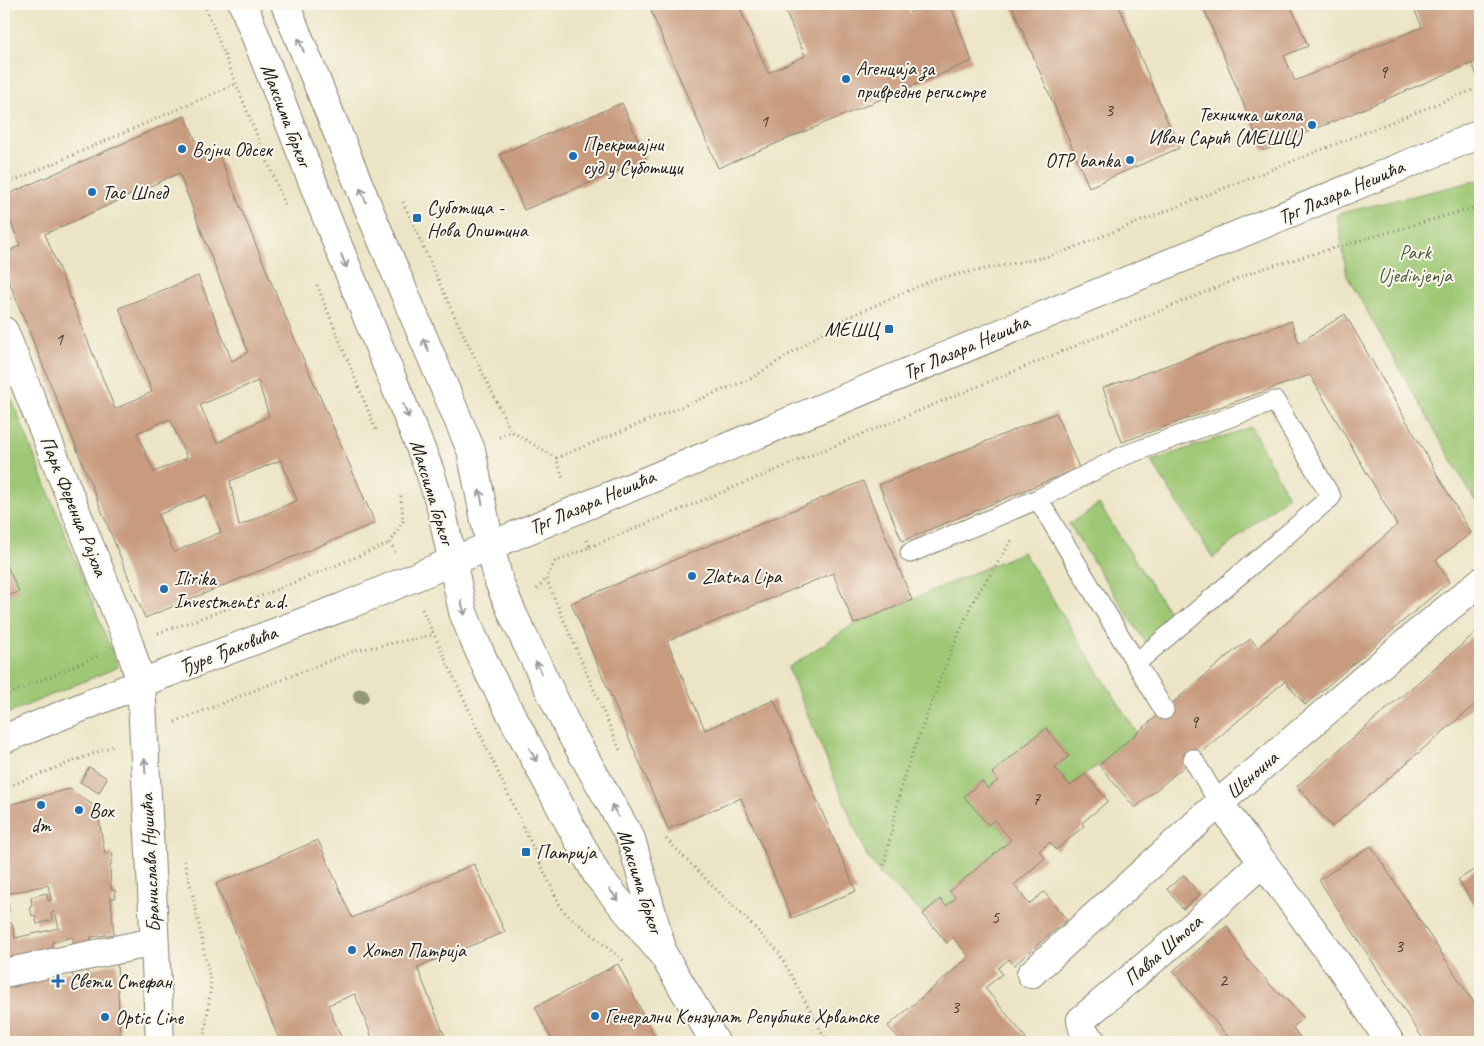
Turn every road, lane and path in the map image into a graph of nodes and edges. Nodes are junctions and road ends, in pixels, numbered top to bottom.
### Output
1 (242, 4) edge
2 (285, 4) edge
3 (236, 84) dead end
4 (1480, 87) edge
5 (1480, 134) edge
6 (4, 185) edge
7 (1480, 206) edge
8 (4, 331) edge
9 (556, 458) dead end
10 (1038, 500) junction
11 (1013, 539) dead end
12 (390, 543) dead end
13 (490, 545) junction
14 (590, 547) dead end
15 (910, 553) dead end
16 (453, 561) junction
17 (1480, 582) edge
18 (433, 635) dead end
19 (128, 644) junction
20 (1136, 663) junction
21 (141, 683) junction
22 (4, 696) edge
23 (1164, 710) dead end
24 (144, 734) junction
25 (4, 739) edge
26 (1193, 759) dead end
27 (4, 788) edge
28 (1219, 803) junction
29 (183, 858) dead end
30 (1263, 862) junction
31 (884, 864) dead end
32 (154, 942) junction
33 (664, 956) junction
34 (4, 972) edge
35 (1031, 974) dead end
36 (160, 1042) edge
37 (204, 1042) edge
38 (715, 1042) edge
39 (1092, 1042) edge
40 (1390, 1042) edge

1 -> 16 main road, Максима Горког
13 -> 2 main road, Максима Горког
3 - 6 path
4 - 9 path
5 - 13 main road, Трг Лазара Нешића
7 - 14 path
8 - 19 main road, Парк Ференца Рајхла
10 - 15 lane
10 - 20 lane
10 - 20 lane
11 - 31 path
12 - 19 path
13 - 16 main road, Трг Лазара Нешића
33 -> 13 main road, Максима Горког
16 - 21 main road, Ђуре Ђаковића
16 -> 33 main road, Максима Горког
17 - 28 main road, Шеноина
18 - 24 path
19 - 21 main road, Парк Ференца Рајхла
19 - 22 path
20 - 23 lane
21 - 24 main road, Бранислава Нушића
21 - 25 main road, Ђуре Ђаковића
24 - 27 path
32 -> 24 main road, Бранислава Нушића
26 - 28 lane
28 - 30 main road
28 - 35 main road, Шеноина
29 - 37 path
30 - 39 main road, Павла Штоса
30 - 40 main road
32 - 34 main road
32 - 36 main road, Бранислава Нушића
33 - 38 main road, Максима Горког

